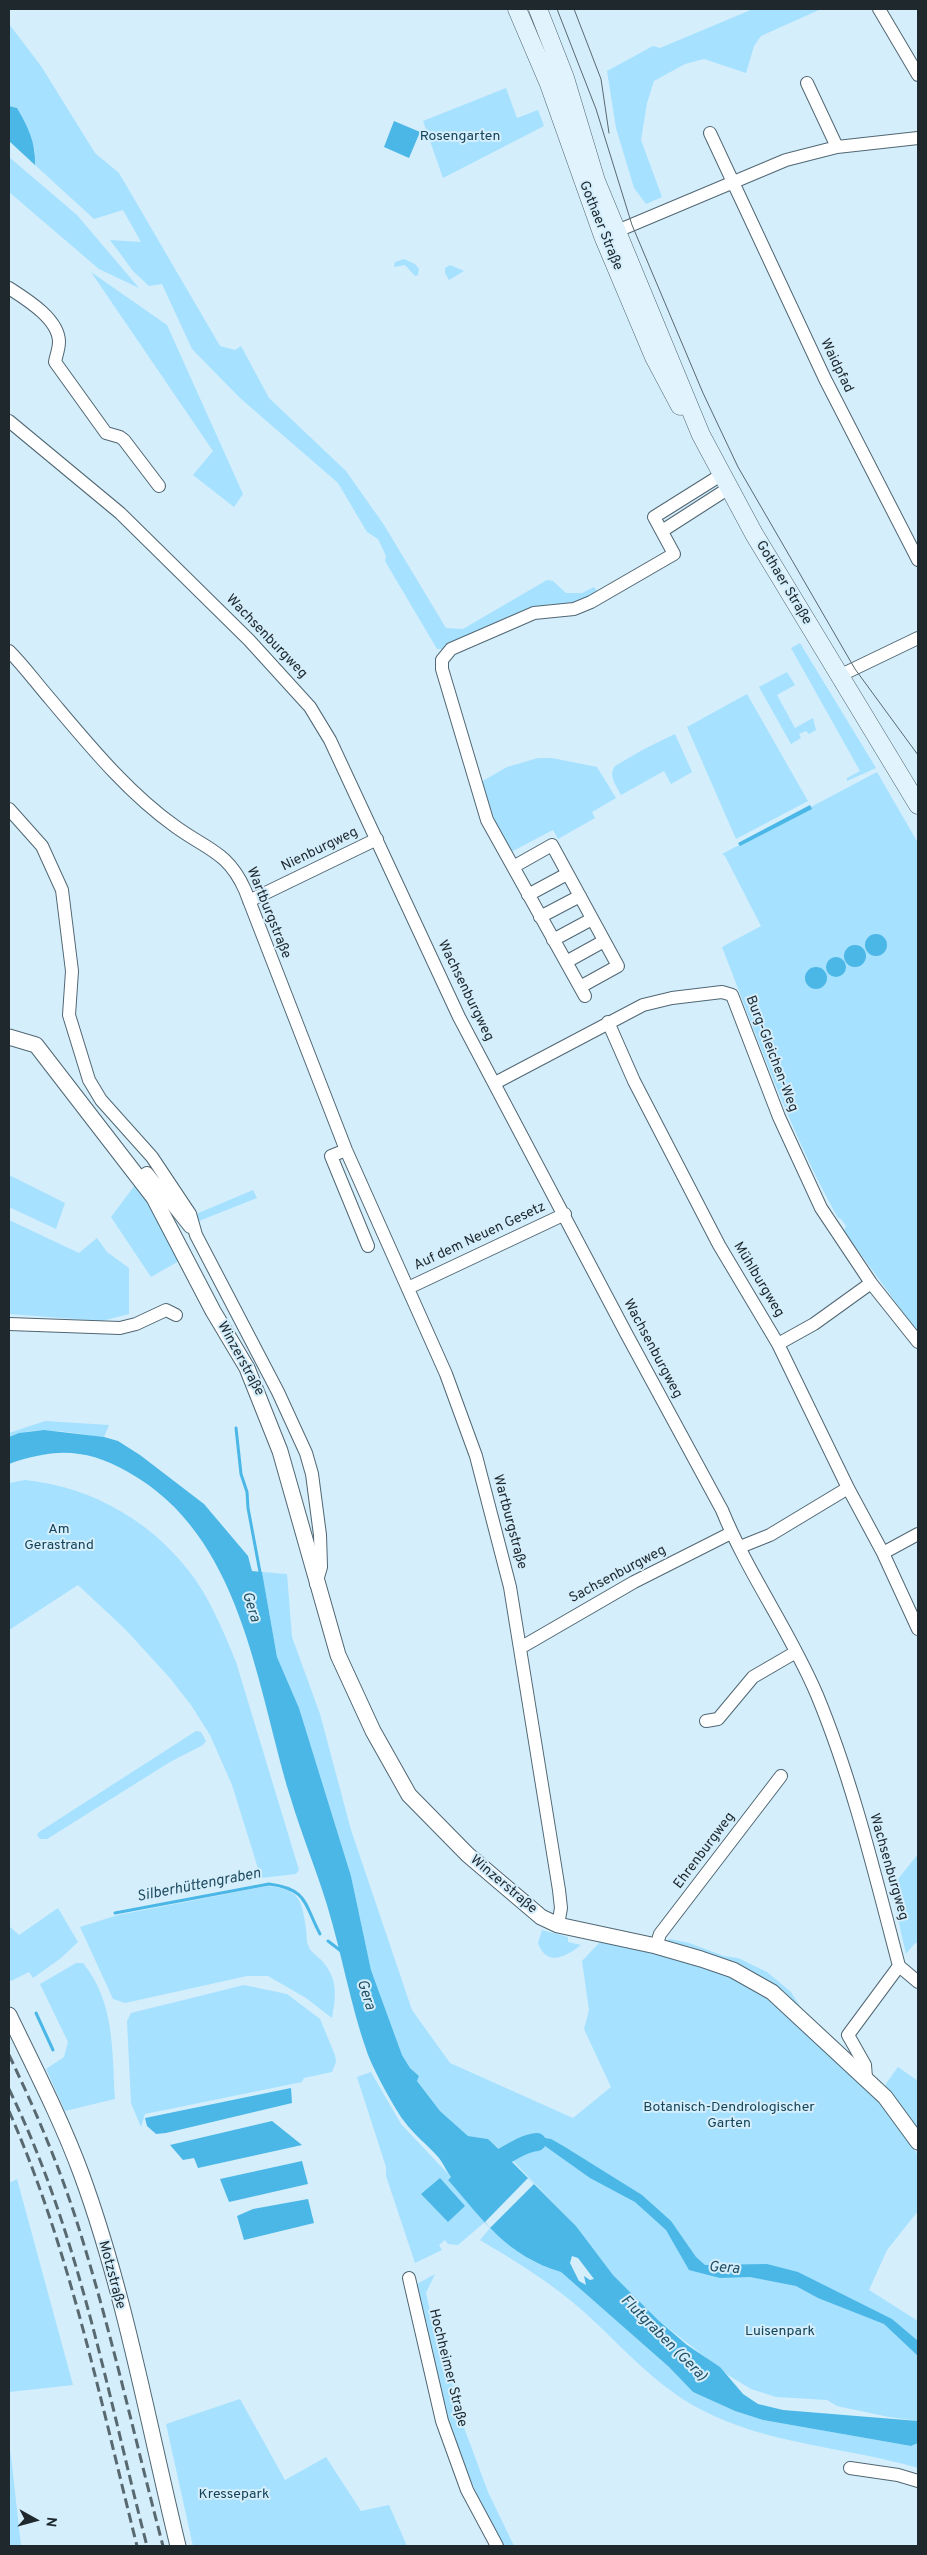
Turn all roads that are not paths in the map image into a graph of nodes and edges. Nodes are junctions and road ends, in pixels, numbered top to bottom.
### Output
1 (517, 9) edge
2 (538, 9) edge
3 (879, 9) edge
4 (918, 75) edge
5 (807, 83) dead end
6 (710, 132) dead end
7 (918, 138) edge
8 (837, 146) junction
9 (732, 182) junction
10 (610, 234) junction
11 (9, 288) edge
12 (11, 430) edge
13 (725, 482) junction
14 (159, 486) dead end
15 (918, 560) edge
16 (918, 638) edge
17 (9, 651) edge
18 (839, 676) junction
19 (918, 805) edge
20 (9, 809) edge
21 (377, 839) junction
22 (512, 867) junction
23 (568, 874) junction
24 (528, 895) junction
25 (580, 896) junction
26 (249, 901) junction
27 (540, 918) junction
28 (592, 919) junction
29 (553, 940) junction
30 (604, 941) junction
31 (566, 962) junction
32 (608, 1022) junction
33 (9, 1037) edge
34 (495, 1083) junction
35 (346, 1150) junction
36 (140, 1178) junction
37 (565, 1214) junction
38 (196, 1234) junction
39 (368, 1246) dead end
40 (871, 1283) junction
41 (408, 1288) junction
42 (176, 1315) dead end
43 (9, 1324) edge
44 (918, 1342) edge
45 (778, 1344) junction
46 (848, 1488) junction
47 (731, 1533) junction
48 (918, 1534) edge
49 (740, 1547) junction
50 (883, 1553) junction
51 (316, 1584) junction
52 (918, 1629) edge
53 (520, 1648) junction
54 (796, 1652) junction
55 (706, 1720) dead end
56 (781, 1776) dead end
57 (558, 1925) junction
58 (656, 1946) junction
59 (900, 1966) junction
60 (918, 1982) edge
61 (9, 2015) edge
62 (866, 2078) junction
63 (918, 2142) edge
64 (409, 2278) dead end
65 (850, 2468) dead end
66 (918, 2481) edge
67 (178, 2546) edge
68 (497, 2546) edge

1 - 10 main road, Gothaer Straße
2 - 10 main road, Gothaer Straße
3 - 4 street
5 - 8 street
6 - 9 street, Waidpfad
7 - 8 street
8 - 9 street
9 - 10 street
9 - 15 street, Waidpfad
10 - 13 main road, Gothaer Straße
11 - 14 street
12 - 21 street, Wachsenburgweg
13 - 18 main road, Gothaer Straße
13 - 22 street
16 - 18 street
17 - 26 street, Wartburgstraße
18 - 19 main road, Gothaer Straße
20 - 38 street, Winzerstraße
21 - 26 street, Nienburgweg
21 - 34 street, Wachsenburgweg
22 - 23 street
22 - 24 street
23 - 24 street
23 - 25 street
24 - 27 street
25 - 27 street
25 - 28 street
26 - 35 street, Wartburgstraße
27 - 29 street
28 - 29 street
28 - 30 street
29 - 31 street
30 - 31 street
30 - 31 street
32 - 34 street, Burg-Gleichen-Weg
32 - 40 street, Burg-Gleichen-Weg
32 - 45 street, Mühlburgweg
33 - 36 street, Winzerstraße
34 - 37 street, Wachsenburgweg
35 - 39 street
35 - 41 street, Wartburgstraße
36 - 38 street, Winzerstraße
36 - 51 street, Winzerstraße
37 - 41 street, Auf dem Neuen Gesetz
37 - 47 street, Wachsenburgweg
38 - 51 street, Winzerstraße
40 - 44 street, Burg-Gleichen-Weg
40 - 45 street
41 - 53 street, Wartburgstraße
42 - 43 street
45 - 46 street, Mühlburgweg
46 - 49 street
46 - 50 street, Mühlburgweg
47 - 49 street, Wachsenburgweg
47 - 53 street, Sachsenburgweg
48 - 50 street
49 - 54 street, Wachsenburgweg
50 - 52 street, Mühlburgweg
51 - 57 street, Winzerstraße
53 - 57 street, Wartburgstraße
54 - 55 street
54 - 59 street, Wachsenburgweg
56 - 58 street, Ehrenburgweg
57 - 58 street, Winzerstraße
58 - 62 street, Winzerstraße
59 - 60 street
59 - 62 street
61 - 67 street, Motzstraße
62 - 63 street, Winzerstraße
64 - 68 street, Hochheimer Straße
65 - 66 street

